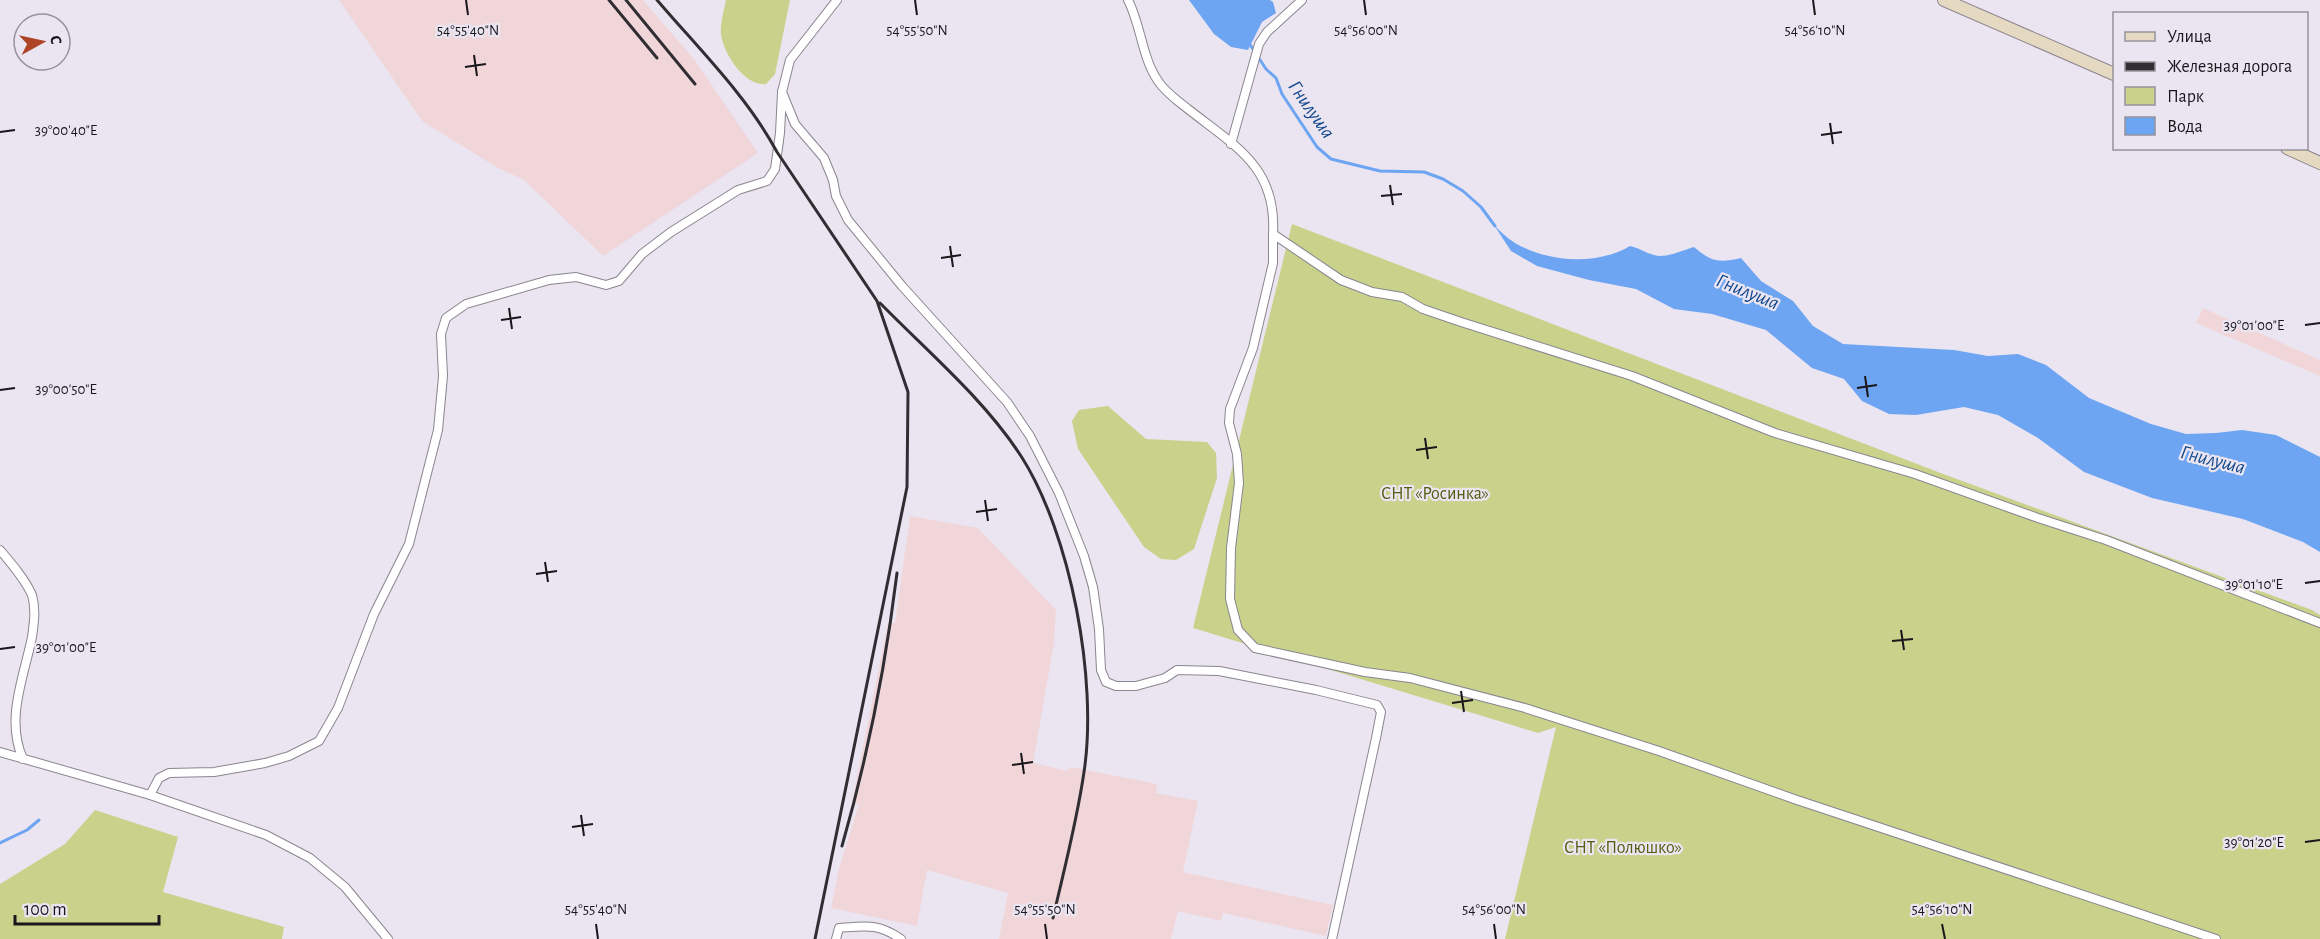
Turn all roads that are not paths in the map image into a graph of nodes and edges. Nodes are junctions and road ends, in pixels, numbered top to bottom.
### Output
1 (837, 0) edge
2 (1128, 0) edge
3 (1302, 0) edge
4 (1944, 0) edge
5 (2113, 73) edge
6 (782, 92) junction
7 (1231, 144) junction
8 (2291, 150) edge
9 (2320, 163) edge
10 (1273, 234) junction
11 (0, 549) edge
12 (2320, 623) edge
13 (0, 752) edge
14 (23, 759) junction
15 (150, 795) junction
16 (388, 939) edge
17 (837, 939) edge
18 (901, 939) edge
19 (1332, 939) edge
20 (2216, 939) edge

1 - 6 street
2 - 7 street
3 - 7 street
4 - 5 main road
6 - 15 street
6 - 19 street
7 - 10 street
8 - 9 main road
10 - 12 street
10 - 20 street
11 - 14 street
13 - 14 street
14 - 15 street
15 - 16 street
17 - 18 street

